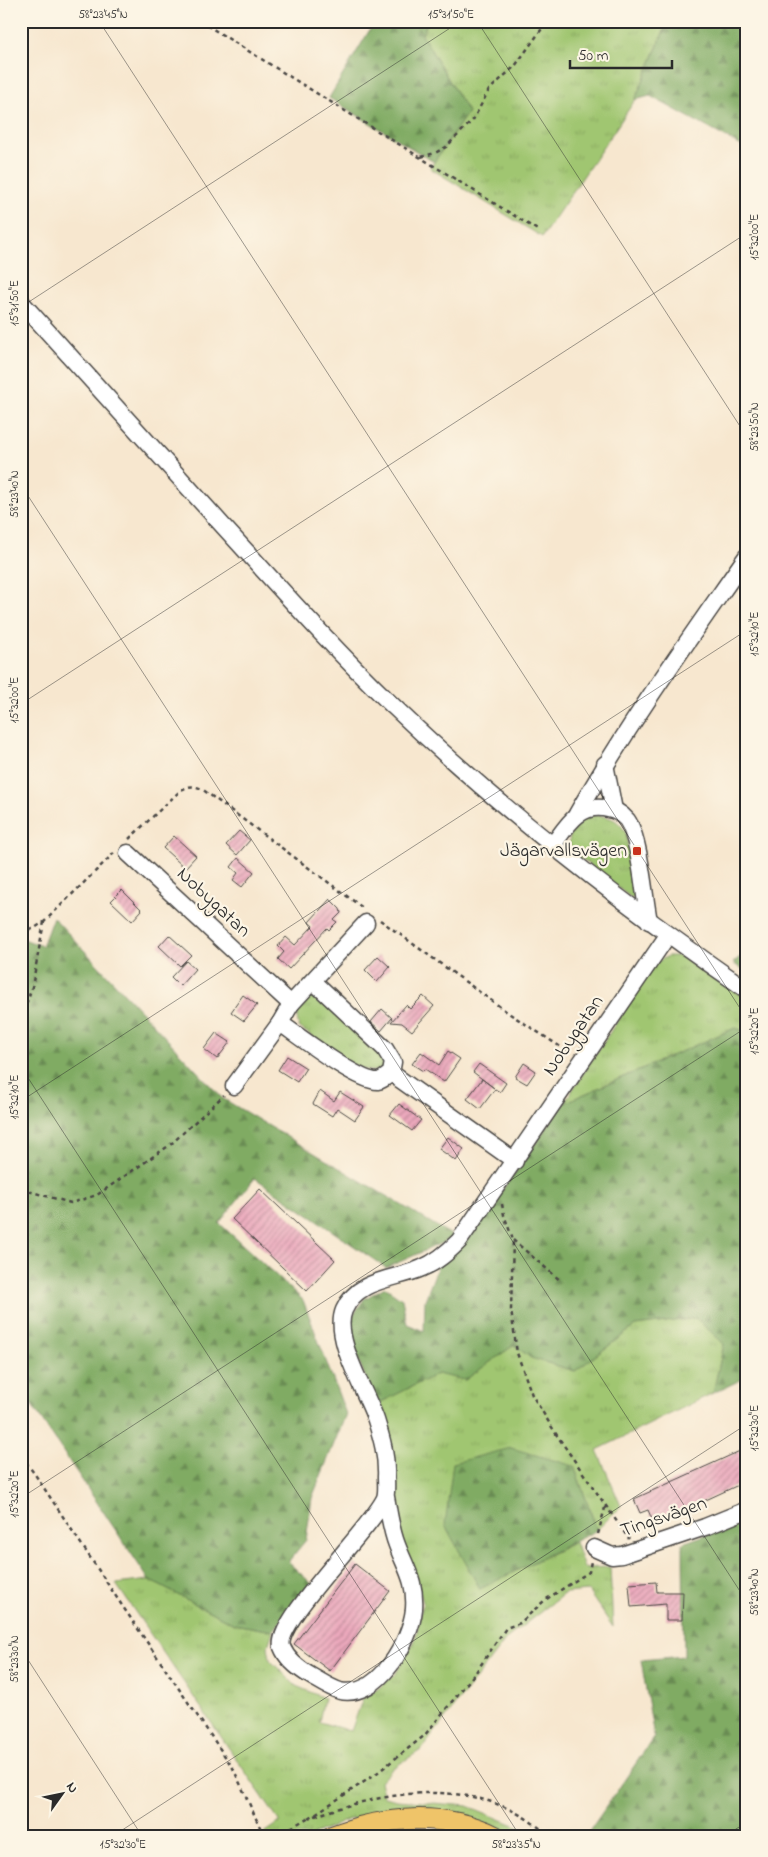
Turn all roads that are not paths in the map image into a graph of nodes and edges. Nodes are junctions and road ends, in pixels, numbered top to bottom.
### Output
1 (21, 302) edge
2 (747, 556) edge
3 (605, 764) junction
4 (614, 810) junction
5 (577, 814) junction
6 (552, 846) junction
7 (123, 849) road end
8 (368, 916) road end
9 (649, 921) junction
10 (668, 935) junction
11 (313, 981) junction
12 (747, 990) edge
13 (291, 1004) junction
14 (280, 1023) junction
15 (391, 1073) junction
16 (234, 1086) road end
17 (515, 1161) junction
18 (386, 1497) junction
19 (747, 1510) edge
20 (594, 1548) road end
21 (332, 1836) edge
22 (382, 1836) edge
23 (444, 1836) edge
24 (495, 1836) edge

1 - 6 street
2 - 3 street
3 - 4 street
3 - 5 street
4 - 5 street
4 - 9 street
5 - 6 street
6 - 9 street
7 - 13 street, Nobygatan
8 - 11 street
9 - 10 street
10 - 12 street
10 - 17 street, Nobygatan
11 - 13 street
11 - 15 street
13 - 14 street
14 - 15 street
14 - 16 street
15 - 17 street
17 - 18 street, Nobygatan
18 - 18 street, Nobygatan
19 - 20 street, Tingsvägen
21 - 24 main road
22 - 23 main road

